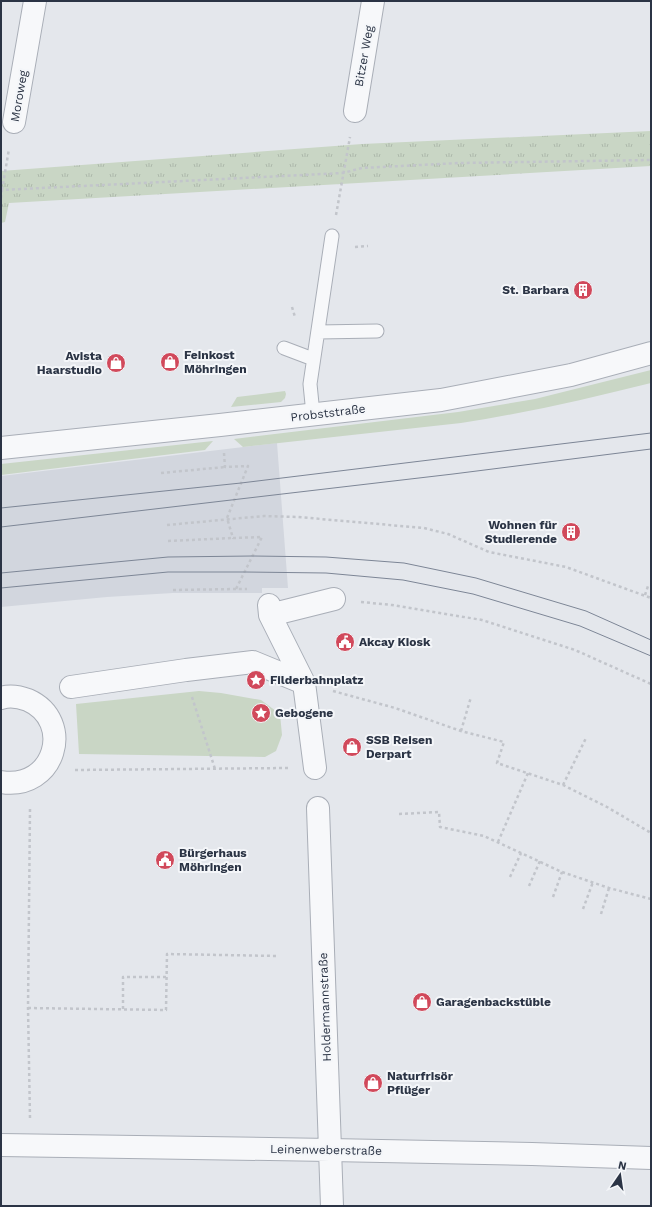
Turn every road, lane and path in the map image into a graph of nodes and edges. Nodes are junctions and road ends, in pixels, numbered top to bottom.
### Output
1 (35, 1) edge
2 (373, 1) edge
3 (355, 111) joint
4 (14, 122) joint
5 (651, 160) edge
6 (343, 173) junction
7 (2, 190) junction
8 (1, 198) edge
9 (332, 236) joint
10 (377, 331) dead end
11 (318, 332) junction
12 (284, 348) dead end
13 (651, 353) edge
14 (313, 359) junction
15 (313, 414) junction
16 (220, 426) junction
17 (1, 448) edge
18 (225, 467) junction
19 (162, 473) dead end
20 (227, 518) junction
21 (167, 525) dead end
22 (233, 538) junction
23 (168, 541) dead end
24 (648, 586) dead end
25 (236, 589) junction
26 (173, 590) dead end
27 (645, 596) junction
28 (651, 598) edge
29 (334, 599) joint
30 (270, 610) junction
31 (282, 639) junction
32 (253, 662) junction
33 (186, 670) junction
34 (304, 683) junction
35 (651, 684) edge
36 (71, 687) dead end
37 (1, 698) edge
38 (471, 698) dead end
39 (461, 731) junction
40 (586, 738) dead end
41 (47, 765) junction
42 (315, 768) joint
43 (215, 769) junction
44 (528, 773) junction
45 (1, 782) edge
46 (563, 785) junction
47 (318, 808) dead end
48 (30, 809) dead end
49 (399, 814) dead end
50 (651, 833) edge
51 (498, 842) junction
52 (521, 853) junction
53 (540, 861) junction
54 (562, 872) junction
55 (510, 877) dead end
56 (592, 882) junction
57 (529, 886) dead end
58 (609, 888) junction
59 (553, 897) dead end
60 (651, 899) edge
61 (583, 908) dead end
62 (601, 914) dead end
63 (278, 956) dead end
64 (166, 977) junction
65 (28, 1008) junction
66 (123, 1009) junction
67 (1, 1145) edge
68 (30, 1147) junction
69 (330, 1150) junction
70 (651, 1158) edge
71 (332, 1206) edge

1 - 4 street, Moroweg
2 - 3 street, Bitzer Weg
3 - 6 path
4 - 7 path, Moroweg
5 - 6 path
6 - 7 path
6 - 9 path
7 - 8 path, Moroweg
9 - 11 lane
10 - 11 lane
11 - 14 lane
12 - 14 lane
13 - 15 street, Probststraße
14 - 15 lane
15 - 16 street, Probststraße
16 - 17 street, Probststraße
16 - 18 path
18 - 19 path
18 - 20 path
20 - 21 path
20 - 22 path
20 - 27 path
22 - 23 path
22 - 25 path
24 - 27 path
25 - 26 path
25 - 30 path
27 - 28 path
29 - 30 street
29 - 35 path
30 - 31 street
31 - 32 street
31 - 34 street
32 - 33 street
32 - 34 street
33 - 36 street
33 - 43 path
34 - 39 path
34 - 42 street
37 - 41 street
38 - 39 path
39 - 44 path
40 - 46 path
41 - 43 path
41 - 45 street
42 - 43 path
44 - 46 path
44 - 51 path
46 - 50 path
47 - 69 street, Holdermannstraße
48 - 65 path
49 - 51 path
51 - 52 path
52 - 53 path
52 - 55 path
53 - 54 path
53 - 57 path
54 - 56 path
54 - 59 path
56 - 58 path
56 - 61 path
58 - 60 path
58 - 62 path
63 - 64 path
64 - 66 path
64 - 66 path
65 - 66 path
65 - 68 path
67 - 68 street, Leinenweberstraße
68 - 69 street, Leinenweberstraße
69 - 70 street, Leinenweberstraße
69 - 71 street, Holdermannstraße

